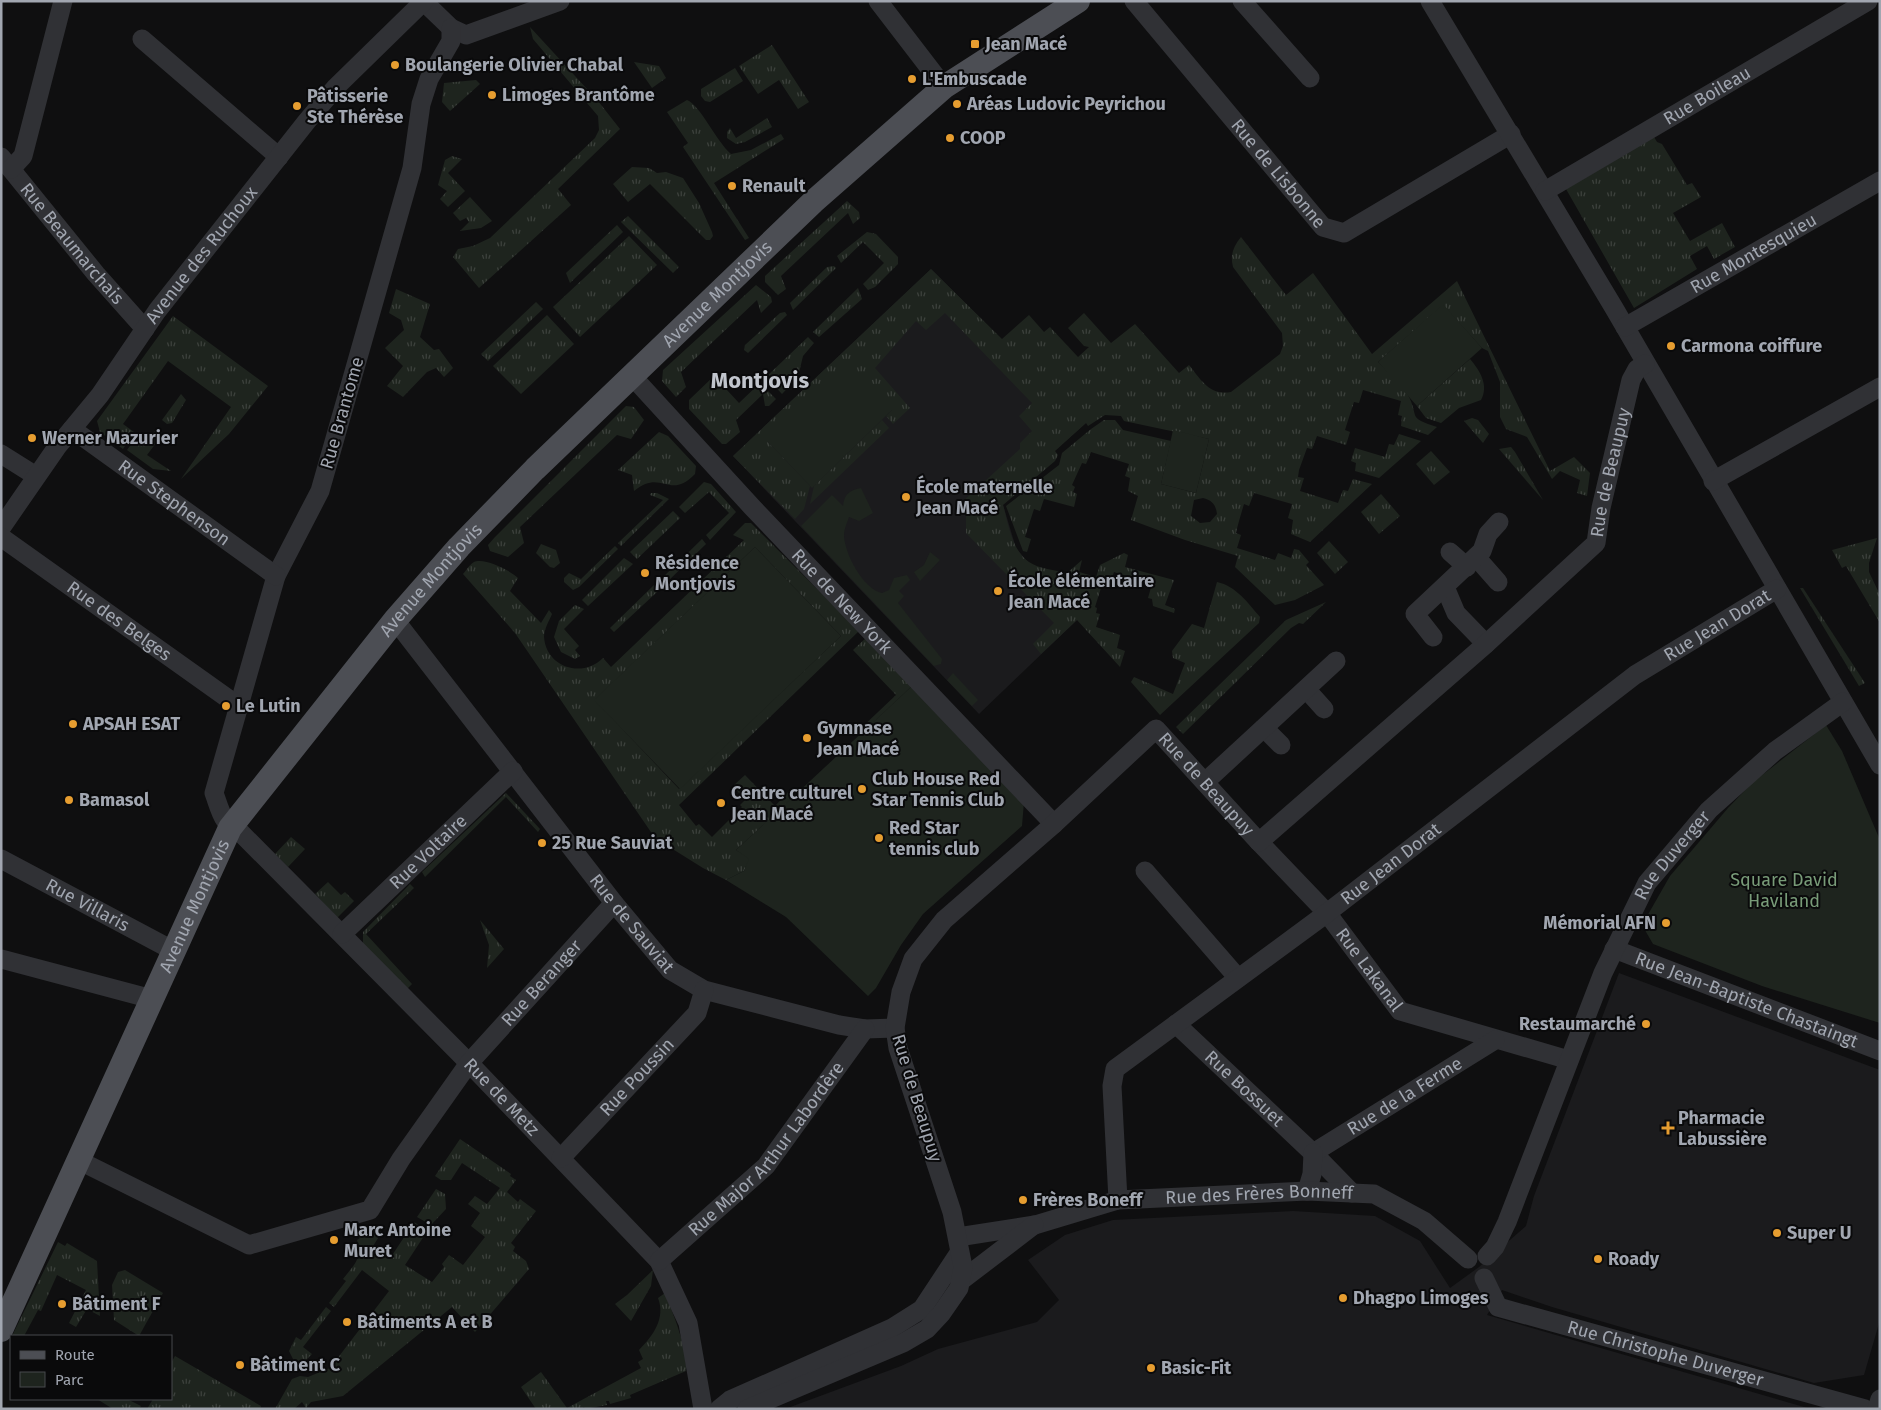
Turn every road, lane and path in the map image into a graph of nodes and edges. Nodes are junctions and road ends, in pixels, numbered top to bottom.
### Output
1 (63, 1) edge
2 (560, 1) edge
3 (878, 1) edge
4 (1078, 1) edge
5 (1134, 1) edge
6 (1242, 1) edge
7 (1430, 1) edge
8 (1868, 1) edge
9 (424, 2) edge
10 (452, 28) junction
11 (142, 39) dead end
12 (1310, 78) dead end
13 (944, 87) junction
14 (1511, 134) junction
15 (279, 157) junction
16 (6, 163) edge
17 (1880, 181) edge
18 (1545, 191) junction
19 (1625, 327) junction
20 (145, 329) junction
21 (1645, 364) junction
22 (632, 376) junction
23 (1880, 387) edge
24 (72, 429) junction
25 (1, 454) edge
26 (36, 476) junction
27 (1713, 481) junction
28 (1499, 522) dead end
29 (1, 528) edge
30 (1, 537) edge
31 (1450, 552) dead end
32 (1471, 562) junction
33 (276, 576) junction
34 (1498, 582) dead end
35 (1445, 587) junction
36 (1777, 589) junction
37 (395, 620) junction
38 (1433, 637) dead end
39 (1486, 644) junction
40 (1336, 661) dead end
41 (1306, 689) junction
42 (1843, 702) junction
43 (237, 705) junction
44 (1324, 709) dead end
45 (1264, 728) junction
46 (1281, 745) dead end
47 (1880, 765) edge
48 (514, 771) junction
49 (1205, 782) junction
50 (1054, 824) junction
51 (230, 828) junction
52 (1259, 842) junction
53 (1, 859) edge
54 (1144, 872) dead end
55 (614, 903) junction
56 (1327, 913) junction
57 (342, 934) junction
58 (1614, 949) junction
59 (174, 951) junction
60 (1, 959) edge
61 (1238, 978) junction
62 (704, 990) junction
63 (152, 999) junction
64 (1176, 1024) junction
65 (895, 1028) junction
66 (865, 1029) junction
67 (1494, 1040) junction
68 (1880, 1051) edge
69 (1569, 1060) junction
70 (469, 1063) junction
71 (1313, 1153) junction
72 (561, 1158) junction
73 (80, 1161) junction
74 (1306, 1192) junction
75 (1352, 1193) junction
76 (1118, 1200) junction
77 (1035, 1225) junction
78 (958, 1245) junction
79 (1487, 1256) junction
80 (1468, 1259) junction
81 (659, 1261) junction
82 (986, 1263) junction
83 (1484, 1278) junction
84 (962, 1280) junction
85 (1, 1330) edge
86 (1880, 1399) edge
87 (703, 1409) edge
88 (719, 1409) edge
89 (747, 1409) edge
90 (1865, 1409) edge
91 (1877, 1409) edge

1 - 16 street
2 - 10 street
3 - 13 street
4 - 13 main road, Avenue Montjovis
5 - 14 street, Rue de Lisbonne
6 - 12 street
7 - 14 street
8 - 18 street, Rue Boileau
9 - 10 street
9 - 15 street, Avenue des Ruchoux
10 - 33 street, Rue Brantome
11 - 15 street
13 - 22 main road, Avenue Montjovis
14 - 18 street
15 - 20 street, Avenue des Ruchoux
16 - 20 street, Rue Beaumarchais
17 - 19 street, Rue Montesquieu
18 - 19 street
19 - 21 street
20 - 24 street, Avenue des Ruchoux
21 - 27 street
21 - 39 street, Rue de Beaupuy
22 - 37 main road, Avenue Montjovis
22 - 50 street, Rue de New York
23 - 27 street
24 - 26 street, Avenue des Ruchoux
24 - 33 street, Rue Stephenson
25 - 26 street
26 - 29 street, Avenue des Ruchoux
27 - 36 street
28 - 32 street
30 - 43 street, Rue des Belges
31 - 32 street
32 - 34 street
32 - 35 street
33 - 43 street, Rue Brantome
35 - 38 street
35 - 39 street
36 - 42 street
36 - 56 street, Rue Jean Dorat
37 - 48 street, Rue de Sauviat
37 - 51 main road, Avenue Montjovis
39 - 52 street, Rue de Beaupuy
40 - 41 street
41 - 44 street
41 - 45 street
42 - 47 street
42 - 58 street, Rue Duverger
43 - 51 street, Rue Brantome
45 - 46 street
45 - 49 street
48 - 55 street, Rue de Sauviat
48 - 57 street, Rue Voltaire
49 - 50 street, Rue de Beaupuy
49 - 52 street, Rue de Beaupuy
50 - 65 street, Rue de Beaupuy
51 - 57 street, Rue de Metz
51 - 59 main road, Avenue Montjovis
52 - 56 street, Rue Lakanal
53 - 59 street, Rue Villaris
54 - 61 street
55 - 62 street, Rue de Sauviat
55 - 70 street, Rue Beranger
56 - 61 street, Rue Jean Dorat
56 - 67 street, Rue Lakanal
57 - 70 street, Rue de Metz
58 - 68 street, Rue Jean-Baptiste Chastaingt
58 - 69 street, Rue Duverger
59 - 63 main road, Avenue Montjovis
60 - 63 street
61 - 64 street, Rue Jean Dorat
62 - 66 street, Rue de Sauviat
62 - 72 street, Rue Poussin
63 - 73 main road, Avenue Montjovis
64 - 71 street, Rue Bossuet
64 - 76 street, Rue Jean Dorat
65 - 66 street, Rue de Sauviat
65 - 78 street, Rue de Beaupuy
66 - 81 street, Rue Major Arthur Labordère
67 - 69 street, Rue Lakanal
67 - 71 street, Rue de la Ferme
69 - 79 street
70 - 72 street, Rue de Metz
70 - 73 street, Rue Beranger
71 - 74 street
71 - 75 street, Rue Bossuet
72 - 81 street, Rue de Metz
73 - 85 main road, Avenue Montjovis
74 - 75 street, Rue des Frères Bonneff
74 - 76 street, Rue des Frères Bonneff
75 - 80 street, Rue des Frères Bonneff
76 - 77 street, Rue des Frères Bonneff
77 - 78 street, Rue des Frères Bonneff
77 - 82 street, Rue des Frères Bonneff
78 - 82 street
78 - 84 street, Rue de Beaupuy
78 - 88 street
79 - 80 street
79 - 83 street
80 - 83 street
81 - 87 street, Rue de Metz
82 - 84 street, Rue des Frères Bonneff
83 - 90 street, Rue Christophe Duverger
84 - 89 street
86 - 91 street

